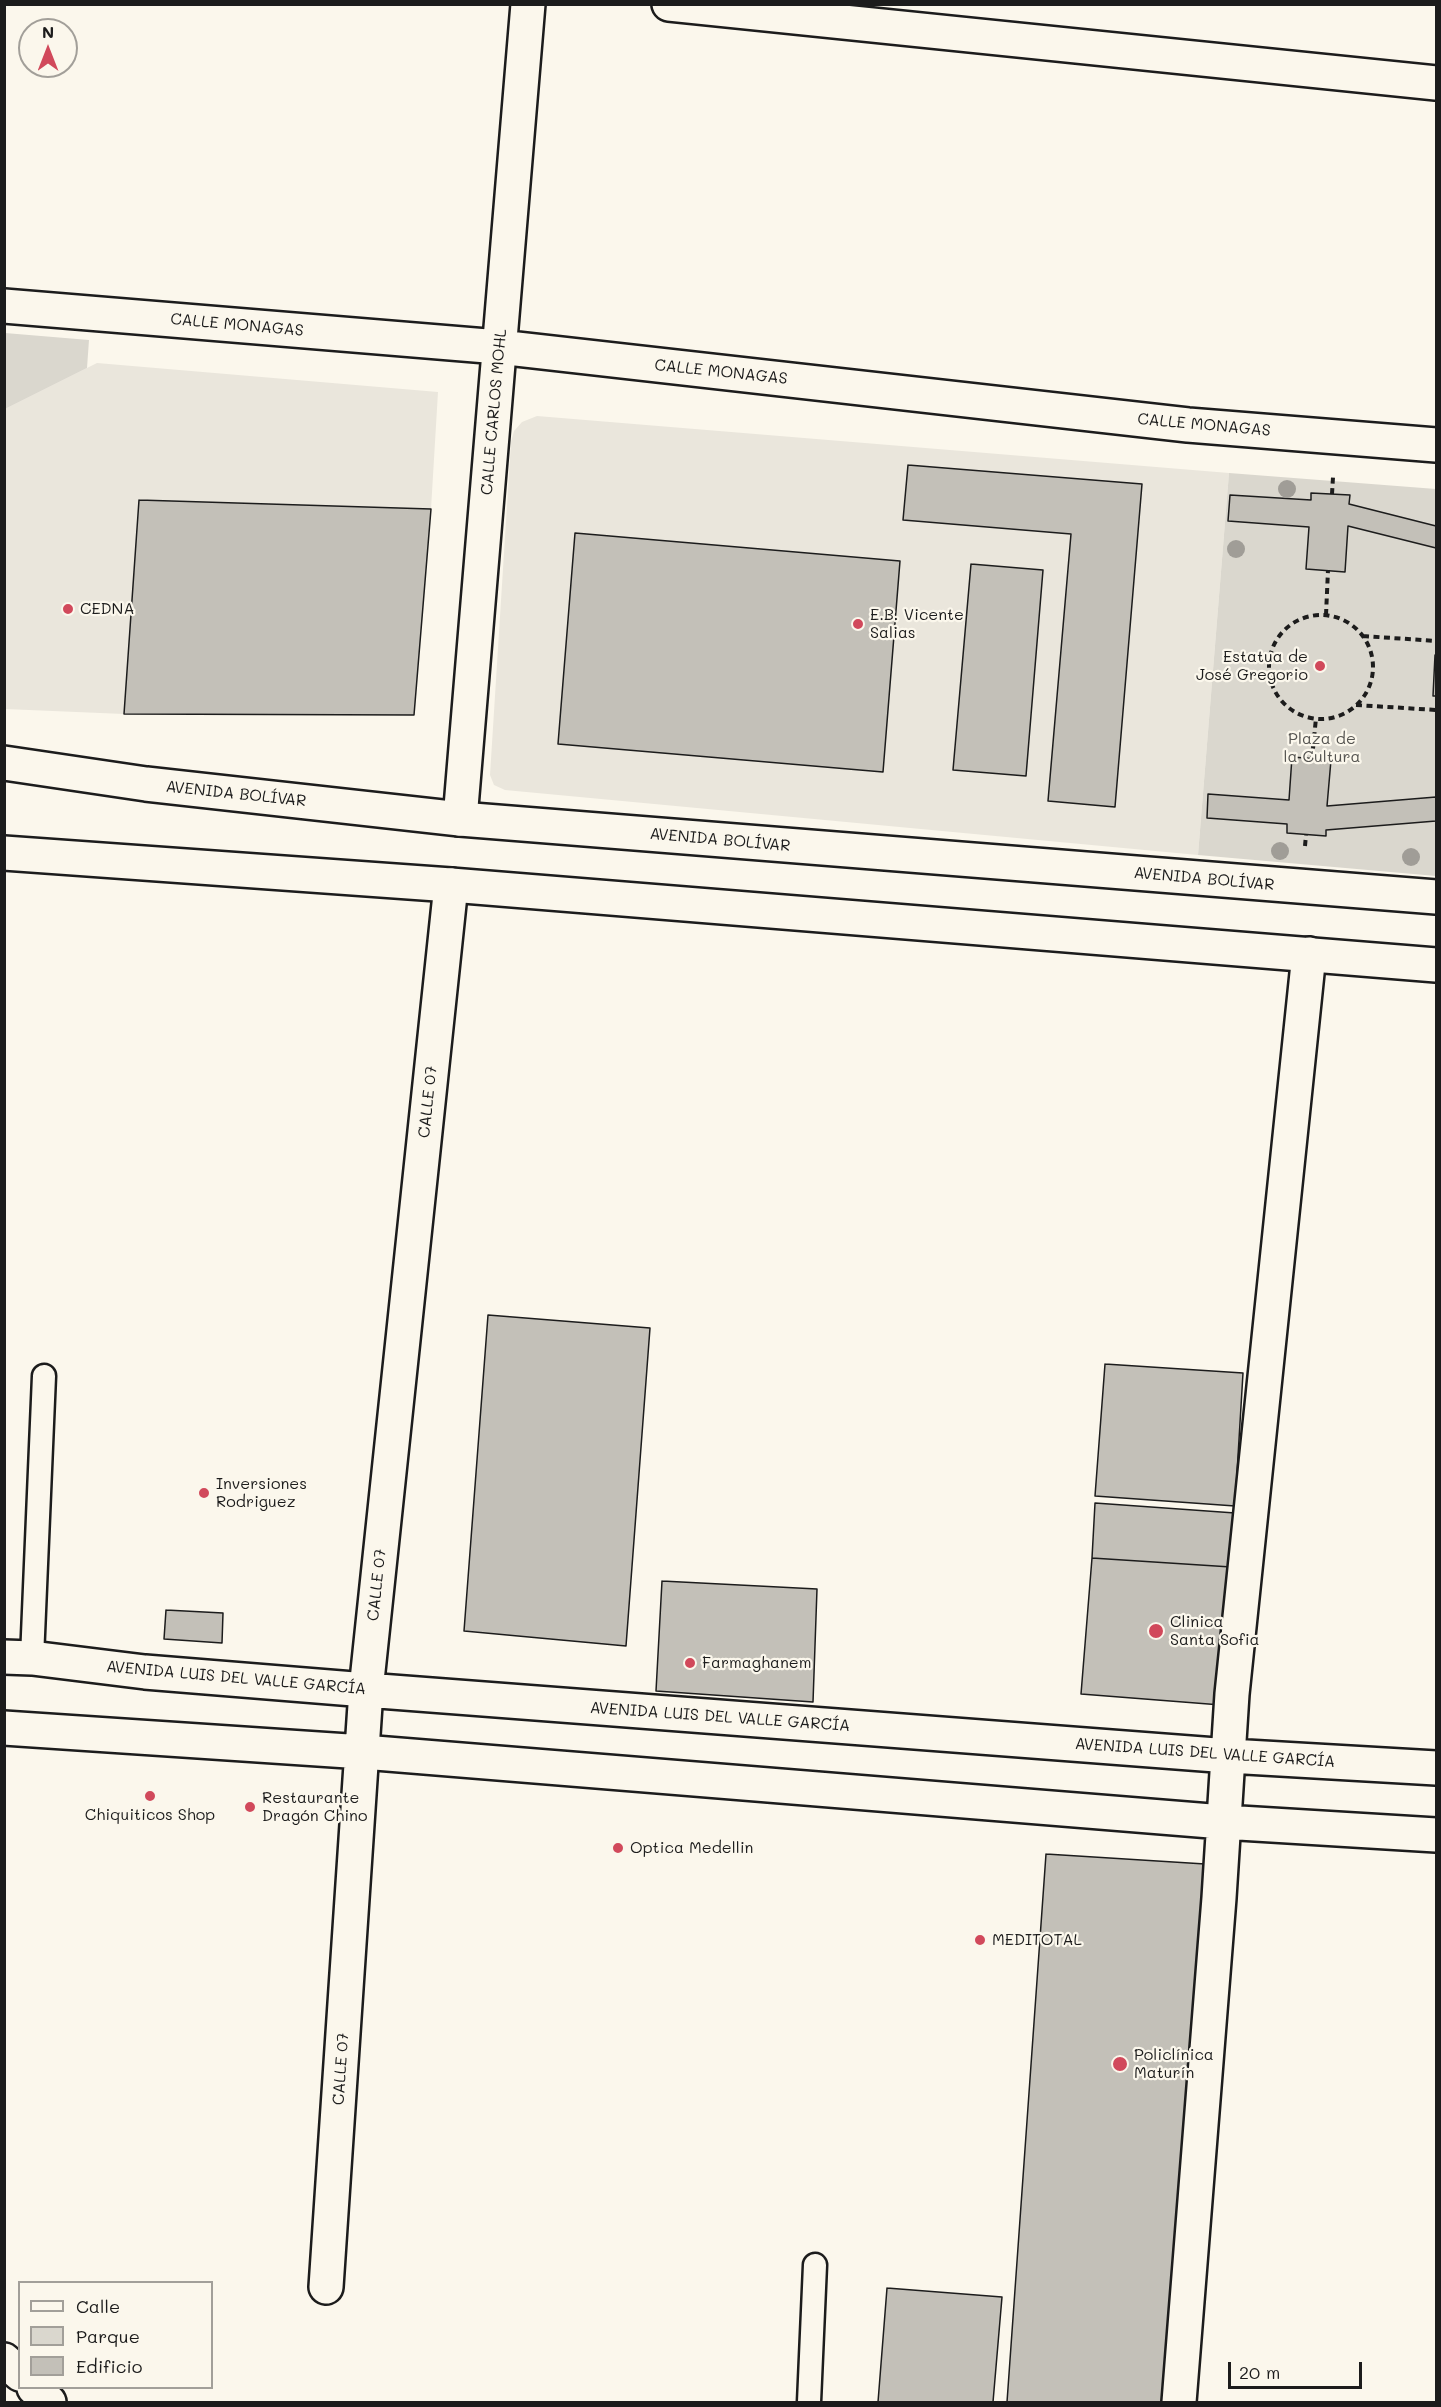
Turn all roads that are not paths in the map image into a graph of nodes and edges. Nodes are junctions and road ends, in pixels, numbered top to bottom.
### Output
1 (528, 4) edge
2 (669, 4) edge
3 (1437, 83) edge
4 (4, 306) edge
5 (499, 347) junction
6 (1437, 445) edge
7 (4, 763) edge
8 (460, 819) junction
9 (4, 853) edge
10 (451, 885) junction
11 (1437, 897) edge
12 (1309, 954) junction
13 (1437, 965) edge
14 (44, 1376) dead end
15 (18, 1657) edge
16 (366, 1690) junction
17 (4, 1728) edge
18 (363, 1752) junction
19 (1229, 1756) junction
20 (1437, 1768) edge
21 (1223, 1822) junction
22 (1437, 1835) edge
23 (816, 2265) dead end
24 (326, 2287) dead end
25 (4, 2360) edge
26 (18, 2372) edge
27 (34, 2389) edge
28 (49, 2403) edge
29 (809, 2403) edge
30 (1179, 2403) edge

1 - 5 street, CALLE CARLOS MOHL
2 - 3 street
4 - 5 street, CALLE MONAGAS
5 - 6 street, CALLE MONAGAS
5 - 8 street, CALLE CARLOS MOHL
7 - 8 street, AVENIDA BOLÍVAR
8 - 11 street, AVENIDA BOLÍVAR
9 - 10 street
10 - 12 street
10 - 16 street, CALLE 07
12 - 13 street
12 - 19 street
14 - 15 lane
15 - 16 street, AVENIDA LUIS DEL VALLE GARCÍA
16 - 18 street, CALLE 07
16 - 19 street, AVENIDA LUIS DEL VALLE GARCÍA
17 - 18 street
18 - 21 street
18 - 24 street, CALLE 07
19 - 20 street, AVENIDA LUIS DEL VALLE GARCÍA
19 - 21 street
21 - 22 street
21 - 30 street
23 - 29 lane
25 - 26 street
27 - 28 street

